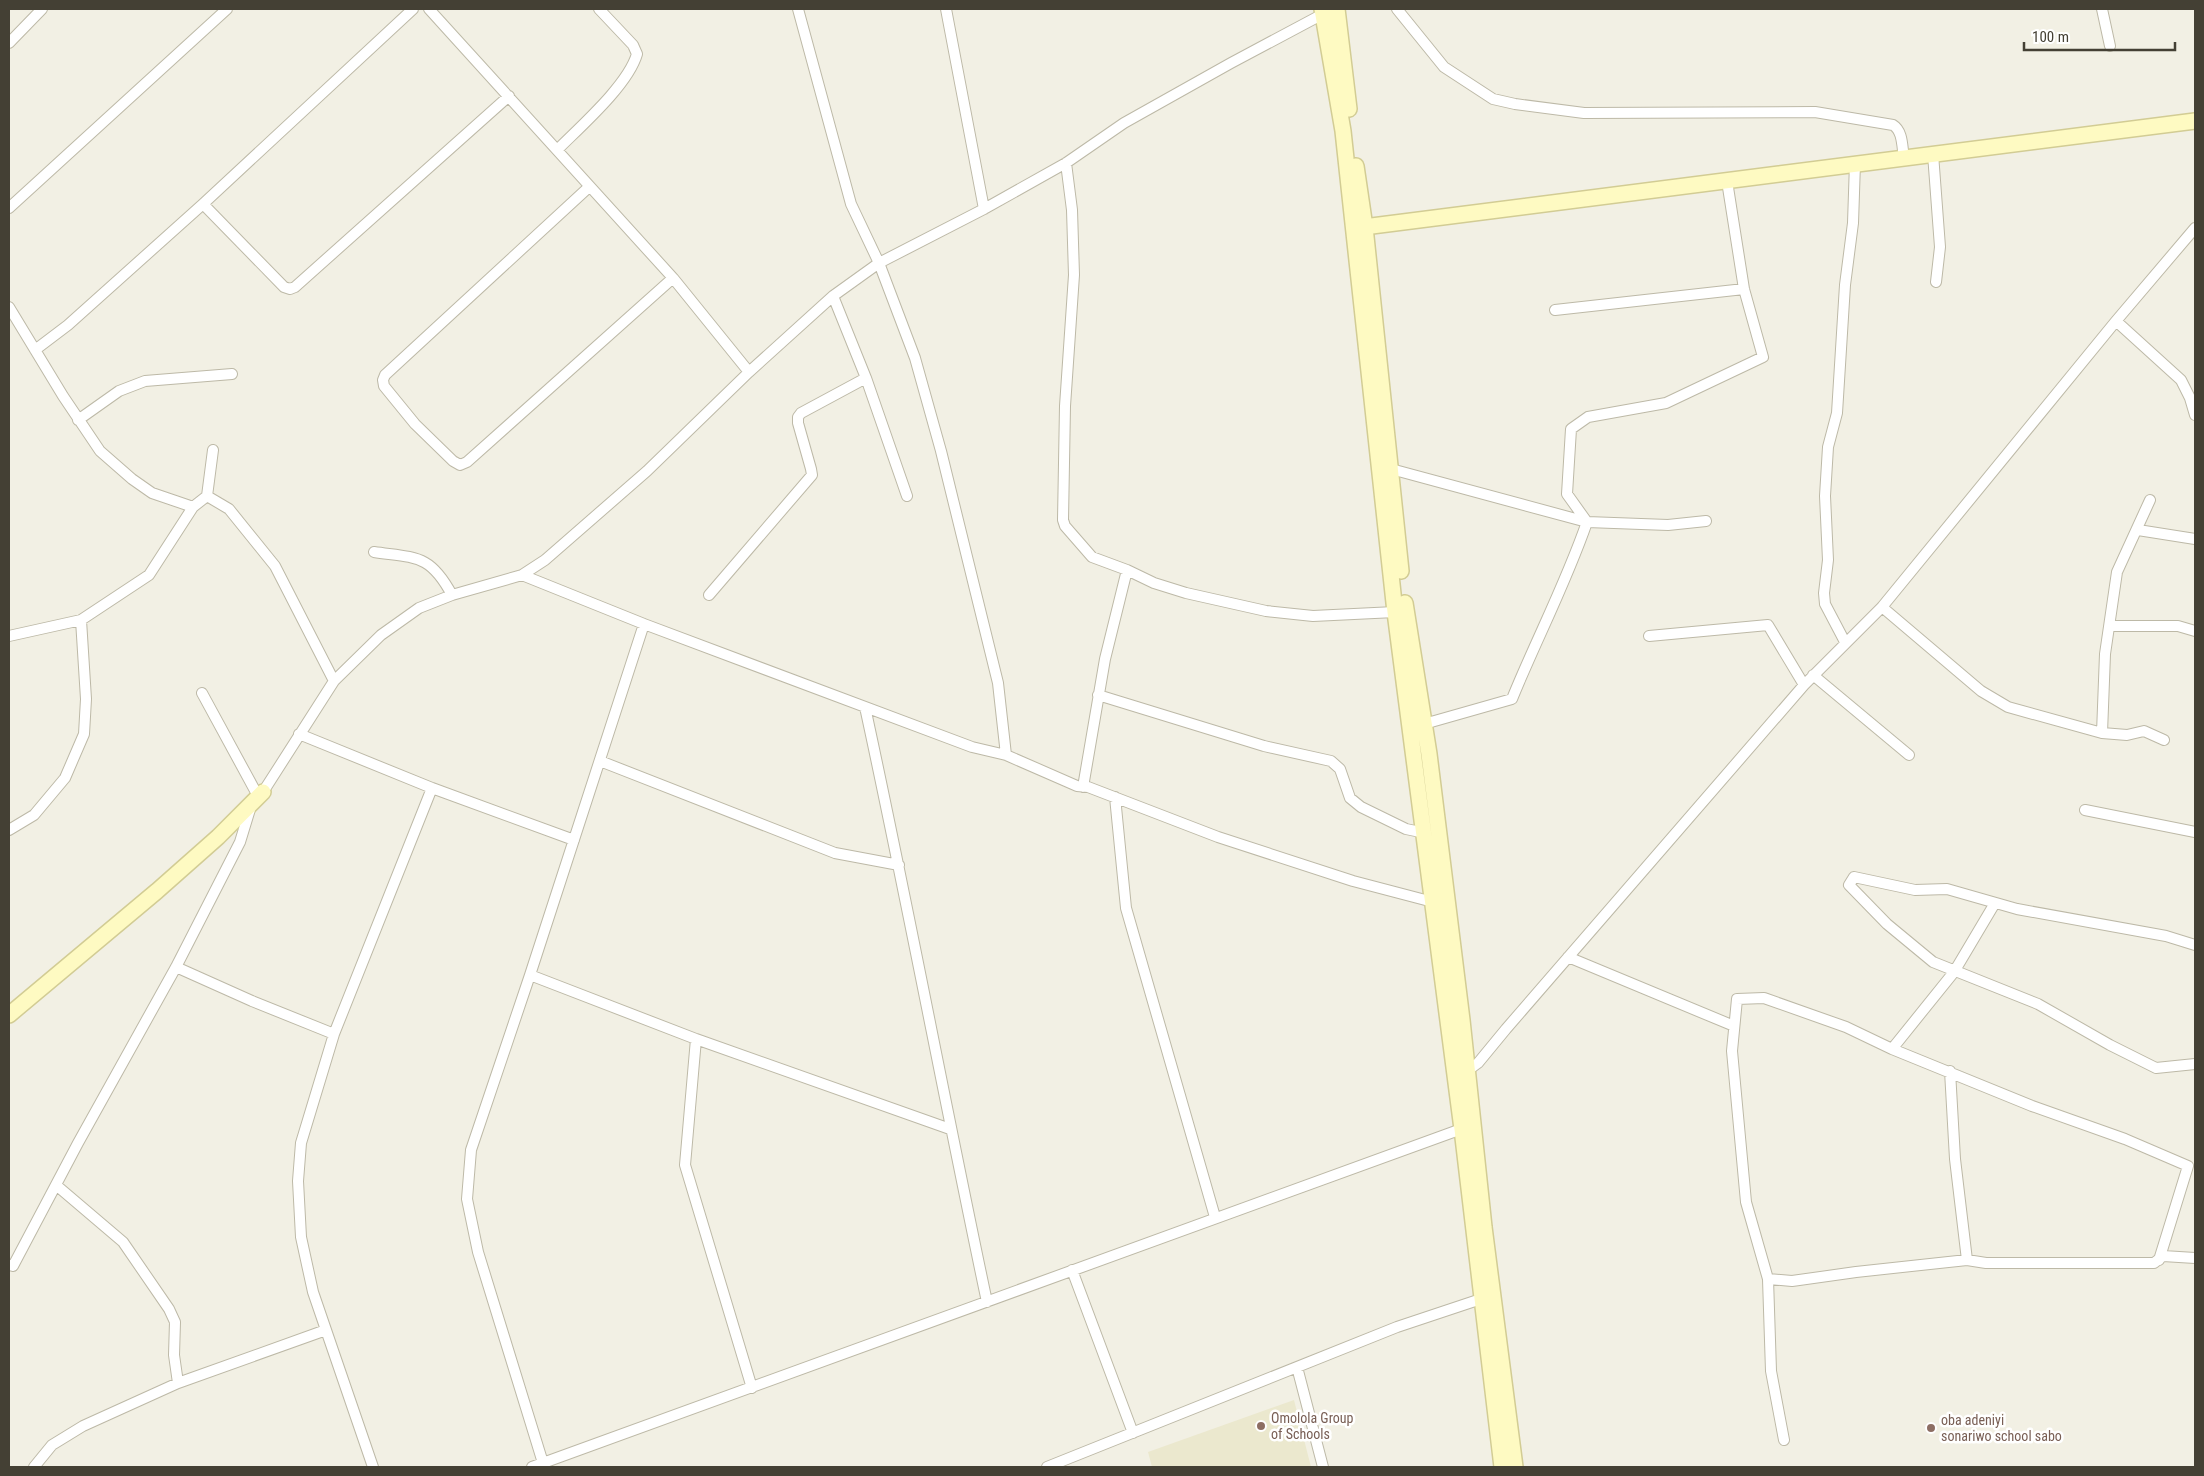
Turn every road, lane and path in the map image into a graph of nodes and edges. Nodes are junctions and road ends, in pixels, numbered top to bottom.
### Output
1 (42, 9) edge
2 (227, 9) edge
3 (413, 9) edge
4 (429, 9) edge
5 (599, 9) edge
6 (798, 9) edge
7 (946, 9) edge
8 (1397, 9) edge
9 (2102, 9) edge
10 (1327, 11) edge
11 (9, 43) edge
12 (2110, 46) dead end
13 (509, 96) junction
14 (2195, 121) edge
15 (557, 150) junction
16 (1933, 154) junction
17 (1904, 158) junction
18 (1066, 163) junction
19 (1855, 163) junction
20 (1727, 181) junction
21 (589, 187) junction
22 (203, 204) junction
23 (9, 208) edge
24 (984, 210) junction
25 (1359, 228) junction
26 (2195, 230) edge
27 (879, 263) junction
28 (673, 278) junction
29 (1936, 282) dead end
30 (1744, 289) junction
31 (833, 296) junction
32 (9, 306) edge
33 (1555, 310) dead end
34 (2116, 321) junction
35 (35, 350) junction
36 (749, 372) junction
37 (232, 374) dead end
38 (866, 378) junction
39 (2195, 415) edge
40 (78, 420) junction
41 (213, 450) dead end
42 (1391, 469) junction
43 (207, 496) junction
44 (906, 496) dead end
45 (2150, 500) dead end
46 (193, 507) junction
47 (1706, 521) dead end
48 (1587, 522) junction
49 (2138, 530) junction
50 (2195, 539) edge
51 (374, 552) dead end
52 (1126, 570) junction
53 (522, 575) junction
54 (452, 595) junction
55 (709, 595) dead end
56 (1882, 607) junction
57 (1395, 612) junction
58 (81, 620) junction
59 (644, 624) junction
60 (2110, 626) junction
61 (2195, 631) edge
62 (9, 636) edge
63 (1649, 636) dead end
64 (1845, 642) junction
65 (1813, 675) junction
66 (334, 681) junction
67 (1804, 685) junction
68 (202, 693) dead end
69 (1098, 695) junction
70 (865, 707) junction
71 (1424, 724) junction
72 (2102, 733) junction
73 (299, 734) junction
74 (2164, 740) dead end
75 (1006, 755) junction
76 (1908, 755) dead end
77 (600, 761) junction
78 (1083, 786) junction
79 (432, 788) junction
80 (258, 797) junction
81 (1115, 797) junction
82 (2085, 810) dead end
83 (9, 830) edge
84 (2195, 832) edge
85 (1425, 833) junction
86 (574, 840) junction
87 (900, 865) junction
88 (1433, 902) junction
89 (1996, 903) junction
90 (2195, 945) edge
91 (1568, 957) junction
92 (176, 967) junction
93 (1954, 972) junction
94 (530, 975) junction
95 (9, 1016) edge
96 (1734, 1026) junction
97 (334, 1034) junction
98 (696, 1039) junction
99 (1892, 1049) junction
100 (2195, 1064) edge
101 (1467, 1071) junction
102 (1950, 1071) junction
103 (1467, 1127) junction
104 (950, 1129) junction
105 (2192, 1167) edge
106 (56, 1185) junction
107 (1215, 1217) junction
108 (2195, 1258) edge
109 (1967, 1260) junction
110 (2159, 1260) junction
111 (10, 1268) edge
112 (1072, 1270) junction
113 (1768, 1279) junction
114 (1481, 1299) junction
115 (987, 1302) junction
116 (326, 1330) junction
117 (1297, 1367) junction
118 (178, 1383) junction
119 (752, 1388) junction
120 (1132, 1433) junction
121 (1784, 1440) dead end
122 (543, 1463) junction
123 (34, 1467) edge
124 (373, 1467) edge
125 (532, 1467) edge
126 (1047, 1467) edge
127 (1323, 1467) edge
128 (1502, 1467) edge
129 (1515, 1467) edge

1 - 11 street
2 - 23 street
3 - 22 street
4 - 13 street
5 - 15 street
6 - 27 street
7 - 24 street
8 - 17 street
9 - 12 street
10 - 18 street
10 - 25 main road
13 - 15 street
13 - 22 street
14 - 16 main road
15 - 21 street
16 - 17 main road
16 - 29 street
17 - 19 main road
18 - 24 street
18 - 52 street
19 - 20 main road
19 - 64 street
20 - 25 main road
20 - 30 street
21 - 28 street
21 - 28 street
22 - 35 street
24 - 27 street
25 - 42 main road
25 - 57 main road
26 - 34 street
27 - 31 street
27 - 75 street
28 - 36 street
30 - 33 street
30 - 48 street
31 - 36 street
31 - 38 street
32 - 35 street
34 - 39 street
34 - 56 street
35 - 40 street
36 - 53 street
37 - 40 street
38 - 44 street
38 - 55 street
40 - 46 street
41 - 43 street
42 - 48 street
42 - 71 main road
43 - 46 street
43 - 66 street
45 - 49 street
46 - 58 street
47 - 48 street
48 - 71 street
49 - 50 street
49 - 60 street
51 - 54 street
52 - 57 street
52 - 69 street
53 - 54 street
53 - 59 street
54 - 66 street
56 - 64 street
56 - 72 street
57 - 85 main road
58 - 62 street
58 - 83 street
59 - 70 street
59 - 77 street
60 - 61 street
60 - 72 street
63 - 67 street
64 - 65 street
65 - 67 street
65 - 76 street
66 - 73 street
67 - 91 street
68 - 80 street
69 - 78 street
69 - 85 street
70 - 75 street
70 - 87 street
71 - 101 main road
72 - 74 street
73 - 79 street
73 - 80 street
75 - 78 street
77 - 86 street
77 - 87 street
78 - 81 street
79 - 86 street
79 - 97 street
80 - 92 street
80 - 95 main road
81 - 88 street
81 - 107 street
82 - 84 street
85 - 88 main road
86 - 94 street
87 - 104 street
88 - 103 main road
89 - 90 street
89 - 93 street
89 - 93 street
91 - 96 street
91 - 101 street
92 - 97 street
92 - 106 street
93 - 99 street
93 - 100 street
94 - 98 street
94 - 122 street
96 - 99 street
96 - 113 street
97 - 116 street
98 - 104 street
98 - 119 street
99 - 102 street
101 - 103 main road
102 - 105 street
102 - 109 street
103 - 107 street
103 - 114 main road
103 - 129 main road
104 - 115 street
105 - 110 street
106 - 111 street
106 - 118 street
107 - 112 street
108 - 110 street
109 - 110 street
109 - 113 street
112 - 115 street
112 - 120 street
113 - 121 street
114 - 117 street
114 - 128 main road
115 - 119 street
116 - 118 street
116 - 124 street
117 - 120 street
117 - 127 street
118 - 123 street
119 - 122 street
120 - 126 street
122 - 125 street

